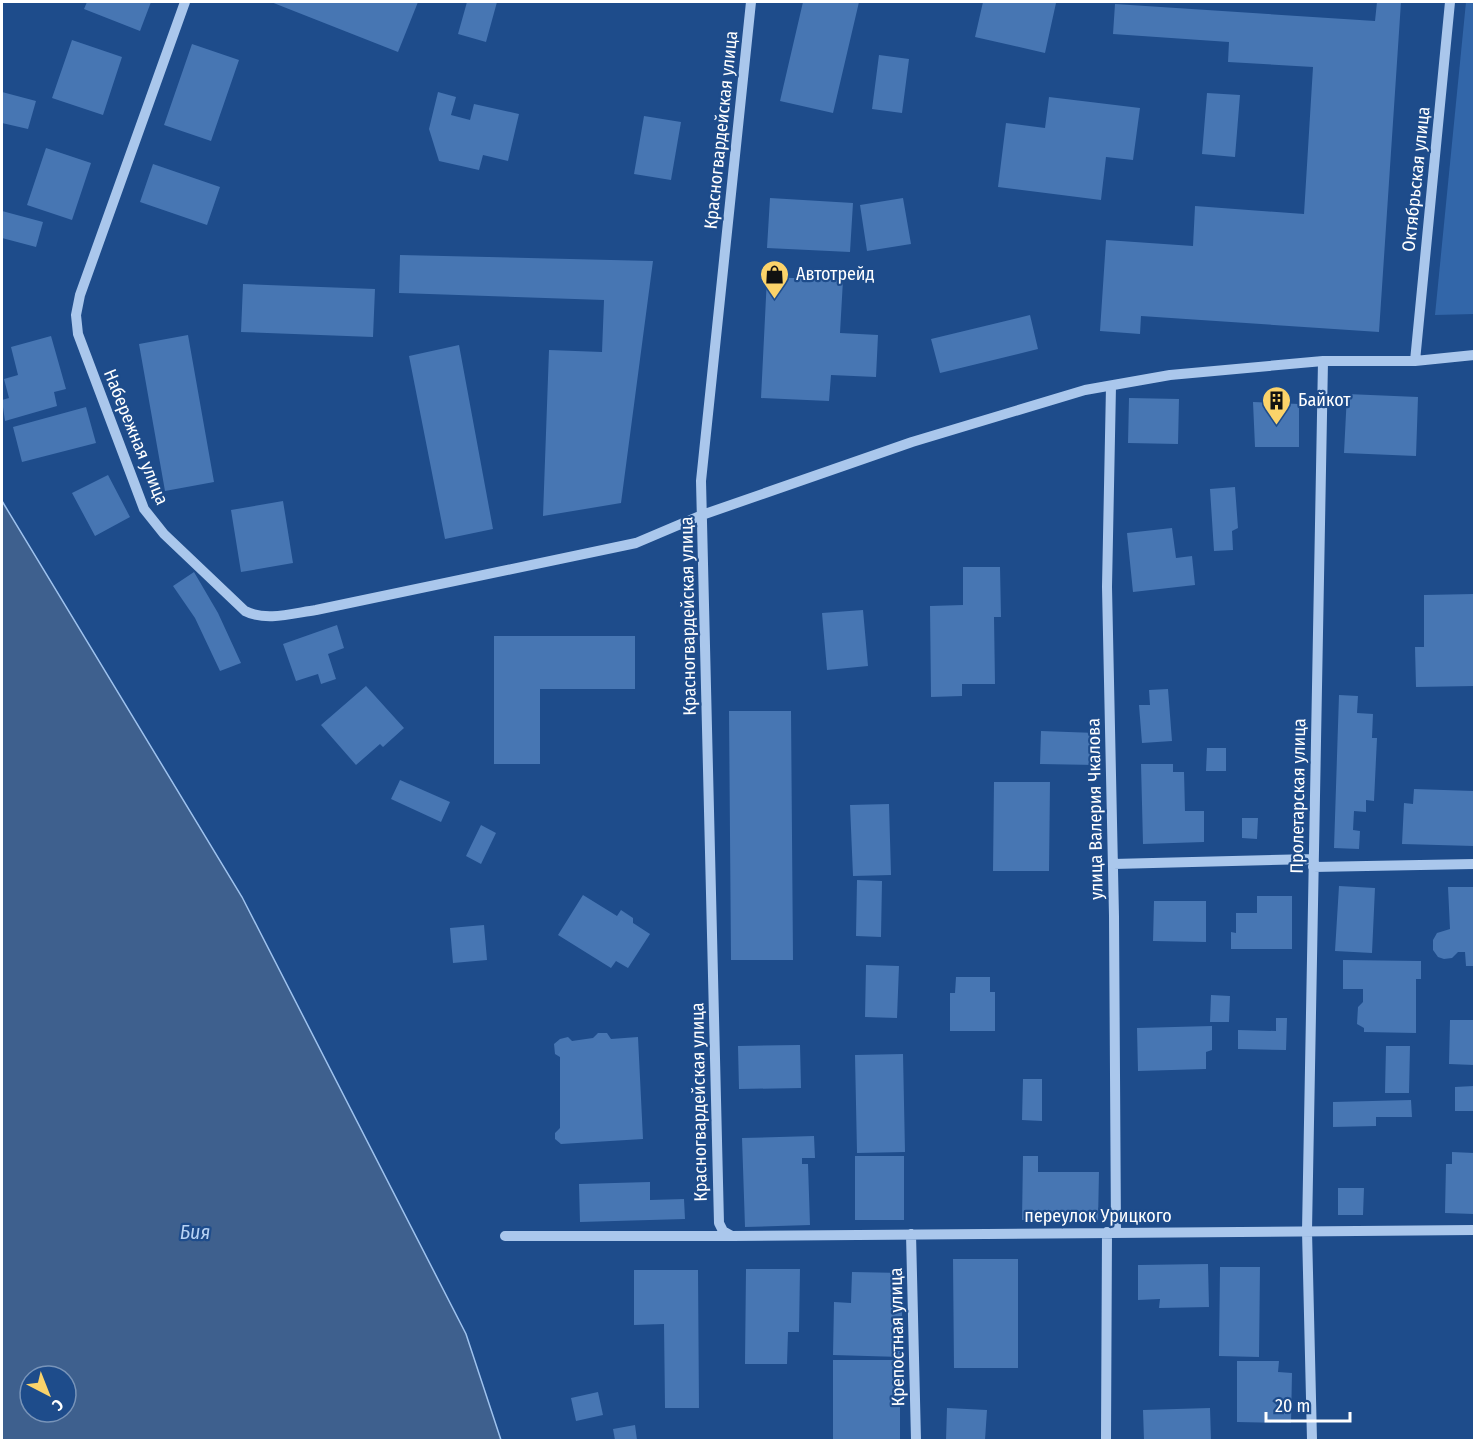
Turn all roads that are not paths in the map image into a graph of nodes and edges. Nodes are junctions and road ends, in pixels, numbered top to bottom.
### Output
1 (185, 2) edge
2 (751, 2) edge
3 (1450, 2) edge
4 (1474, 355) edge
5 (1323, 361) junction
6 (1415, 361) junction
7 (1111, 386) junction
8 (702, 515) junction
9 (1313, 863) junction
10 (1113, 864) junction
11 (1474, 864) edge
12 (1474, 1230) edge
13 (1307, 1231) junction
14 (1111, 1232) junction
15 (727, 1233) junction
16 (911, 1234) junction
17 (505, 1236) dead end
18 (916, 1440) edge
19 (1106, 1440) edge
20 (1312, 1440) edge

1 - 8 street, Набережная улица
2 - 8 street, Красногвардейская улица
3 - 6 street, Октябрьская улица
4 - 6 street, Набережная улица
5 - 6 street, Набережная улица
5 - 7 street, Набережная улица
5 - 9 street, Пролетарская улица
7 - 8 street, Набережная улица
7 - 10 street, улица Валерия Чкалова
8 - 15 street, Красногвардейская улица
9 - 10 street
9 - 11 street
9 - 13 street, Пролетарская улица
10 - 14 street, улица Валерия Чкалова
12 - 13 street, переулок Урицкого
13 - 14 street, переулок Урицкого
13 - 20 street, Пролетарская улица
14 - 16 street, переулок Урицкого
14 - 19 street, улица Валерия Чкалова
15 - 16 street, переулок Урицкого
15 - 17 street, переулок Урицкого
16 - 18 street, Крепостная улица

